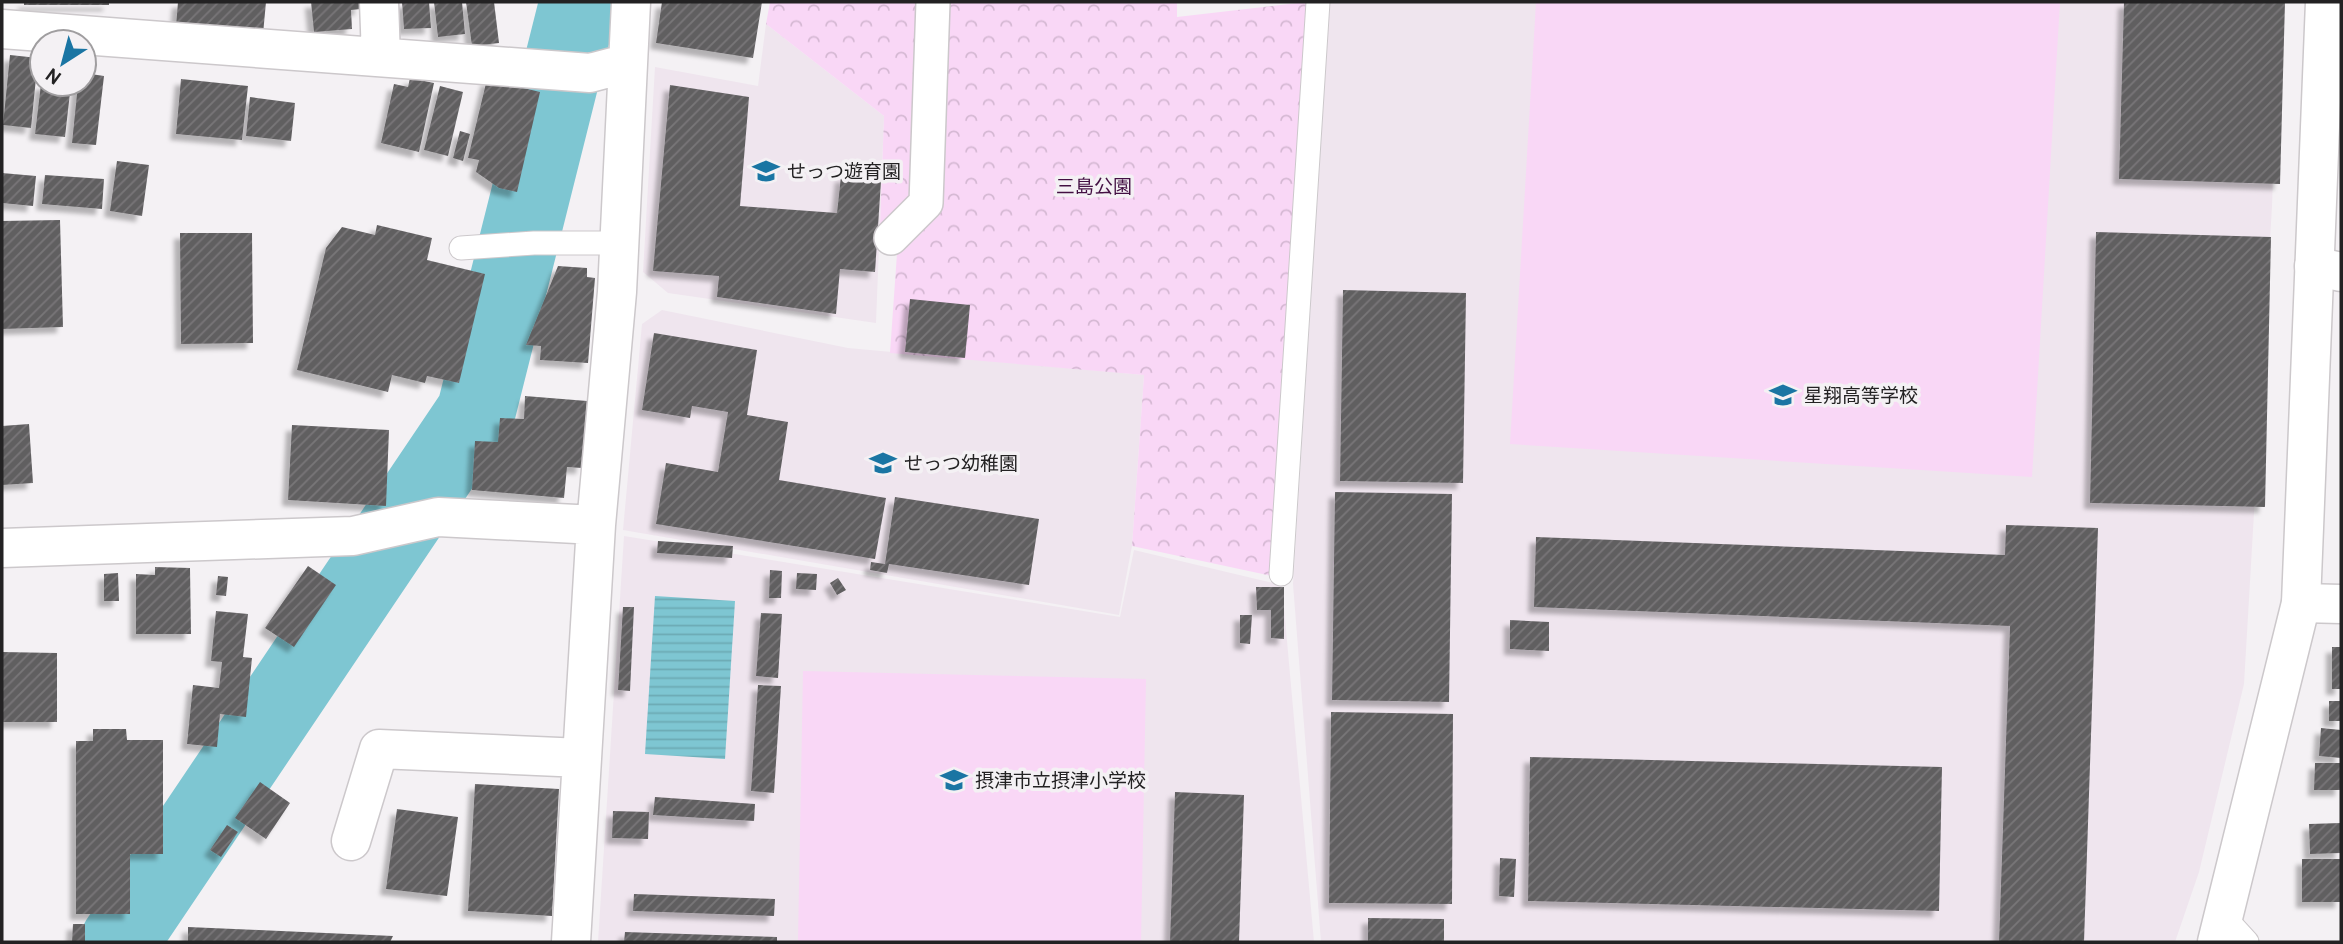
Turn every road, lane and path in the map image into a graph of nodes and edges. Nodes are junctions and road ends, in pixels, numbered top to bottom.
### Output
1 (379, 2) edge
2 (631, 2) edge
3 (933, 2) edge
4 (1318, 2) edge
5 (2325, 2) edge
6 (2, 29) edge
7 (381, 57) junction
8 (628, 63) junction
9 (891, 238) dead end
10 (619, 243) junction
11 (461, 248) dead end
12 (2328, 269) edge
13 (596, 525) junction
14 (2, 548) edge
15 (1281, 574) dead end
16 (2301, 603) junction
17 (2341, 604) edge
18 (582, 758) junction
19 (351, 841) dead end
20 (2229, 934) edge
21 (571, 942) edge

1 - 7 street
2 - 8 street
3 - 9 street
4 - 15 lane
5 - 12 street
6 - 7 street
7 - 8 street
8 - 10 street
10 - 11 lane
10 - 13 street
12 - 16 street
13 - 14 street
13 - 18 street
16 - 17 street
16 - 20 street
18 - 19 street
18 - 21 street

